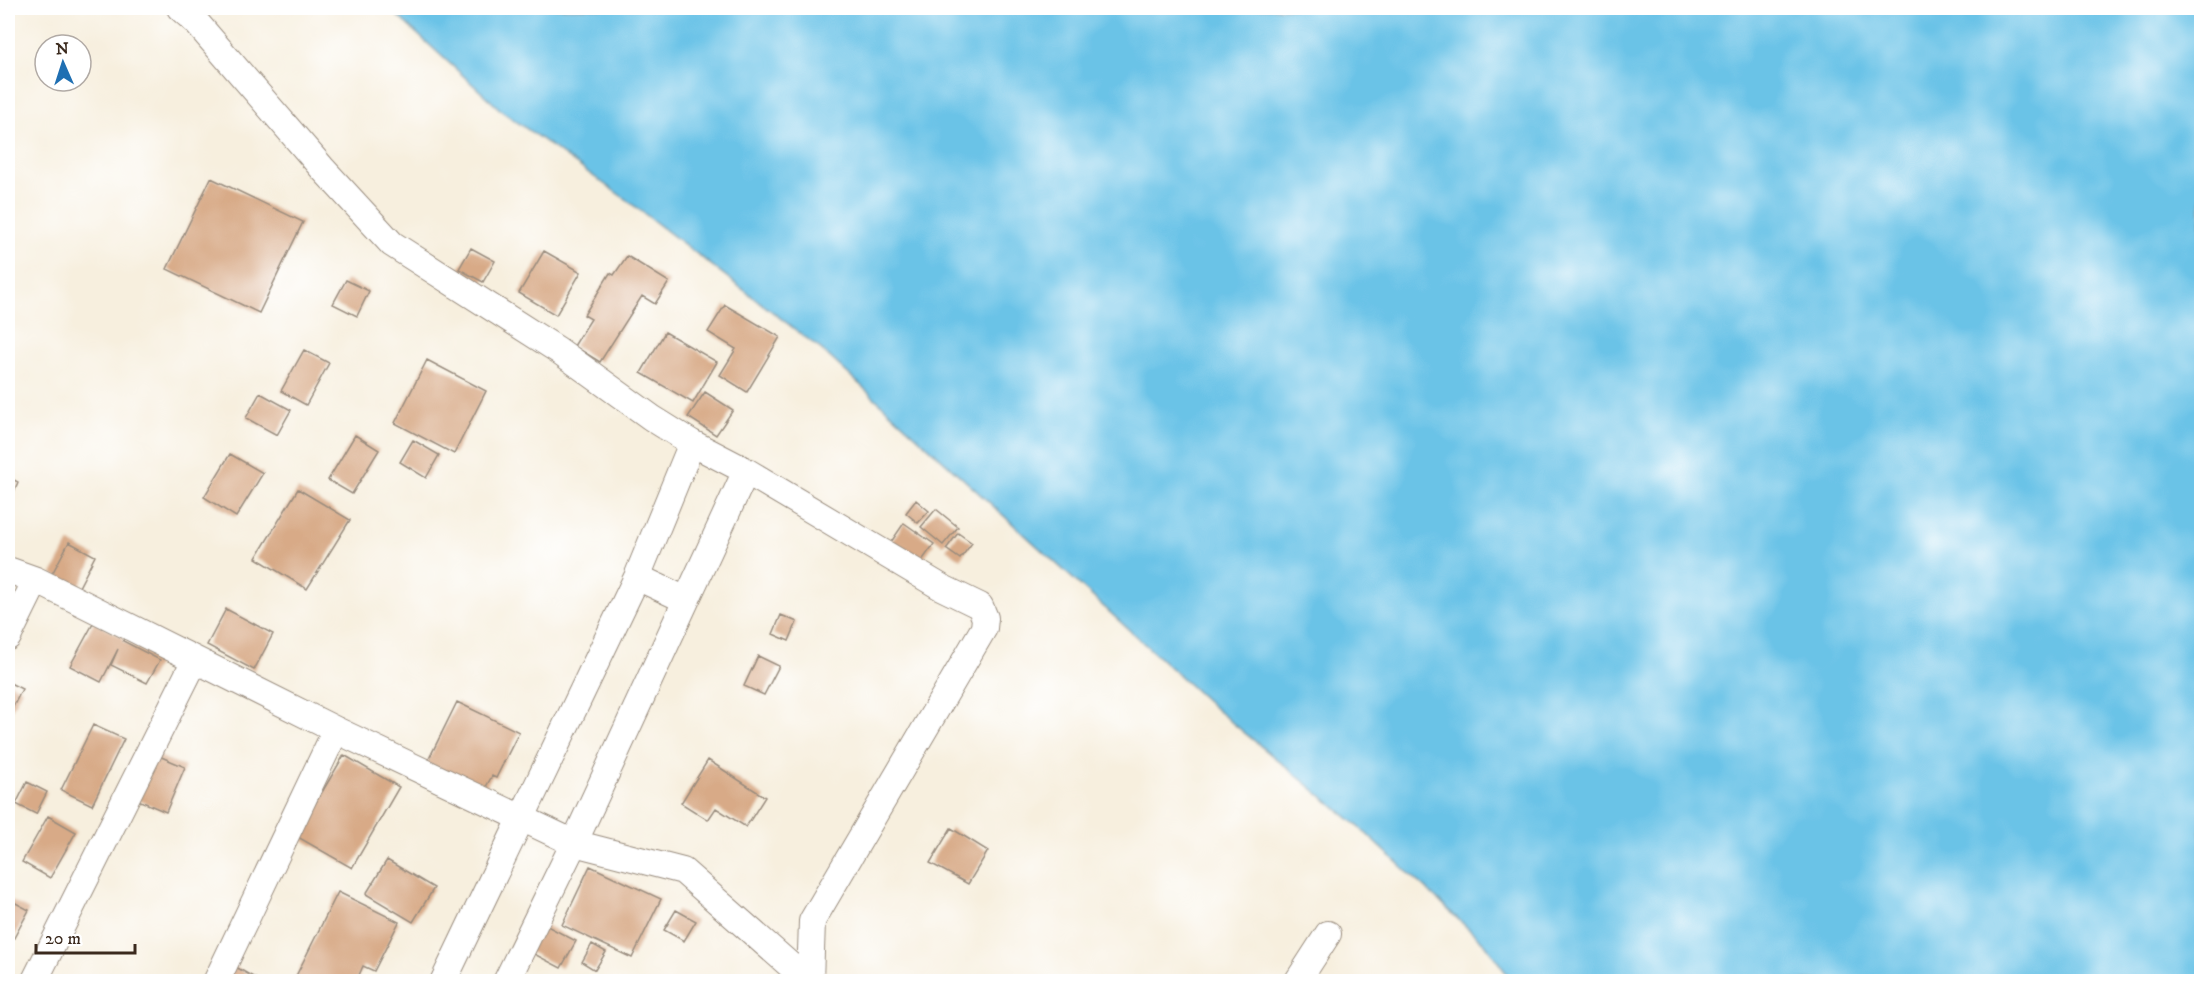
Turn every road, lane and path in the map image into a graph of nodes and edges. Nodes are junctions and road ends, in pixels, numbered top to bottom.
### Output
1 (180, 8) edge
2 (692, 443) junction
3 (746, 471) junction
4 (8, 570) edge
5 (637, 577) junction
6 (36, 580) junction
7 (686, 600) junction
8 (8, 638) edge
9 (195, 660) junction
10 (336, 730) junction
11 (521, 818) junction
12 (574, 843) junction
13 (1328, 934) dead end
14 (34, 981) edge
15 (216, 981) edge
16 (443, 981) edge
17 (506, 981) edge
18 (809, 981) edge
19 (1297, 981) edge

1 - 2 street
2 - 3 street
2 - 5 street
3 - 7 street
3 - 18 street
4 - 6 street
5 - 7 street
5 - 11 street
6 - 8 street
6 - 9 street
7 - 12 street
9 - 10 street
9 - 14 street
10 - 11 street
10 - 15 street
11 - 12 street
11 - 16 street
12 - 17 street
12 - 18 street
13 - 19 street

